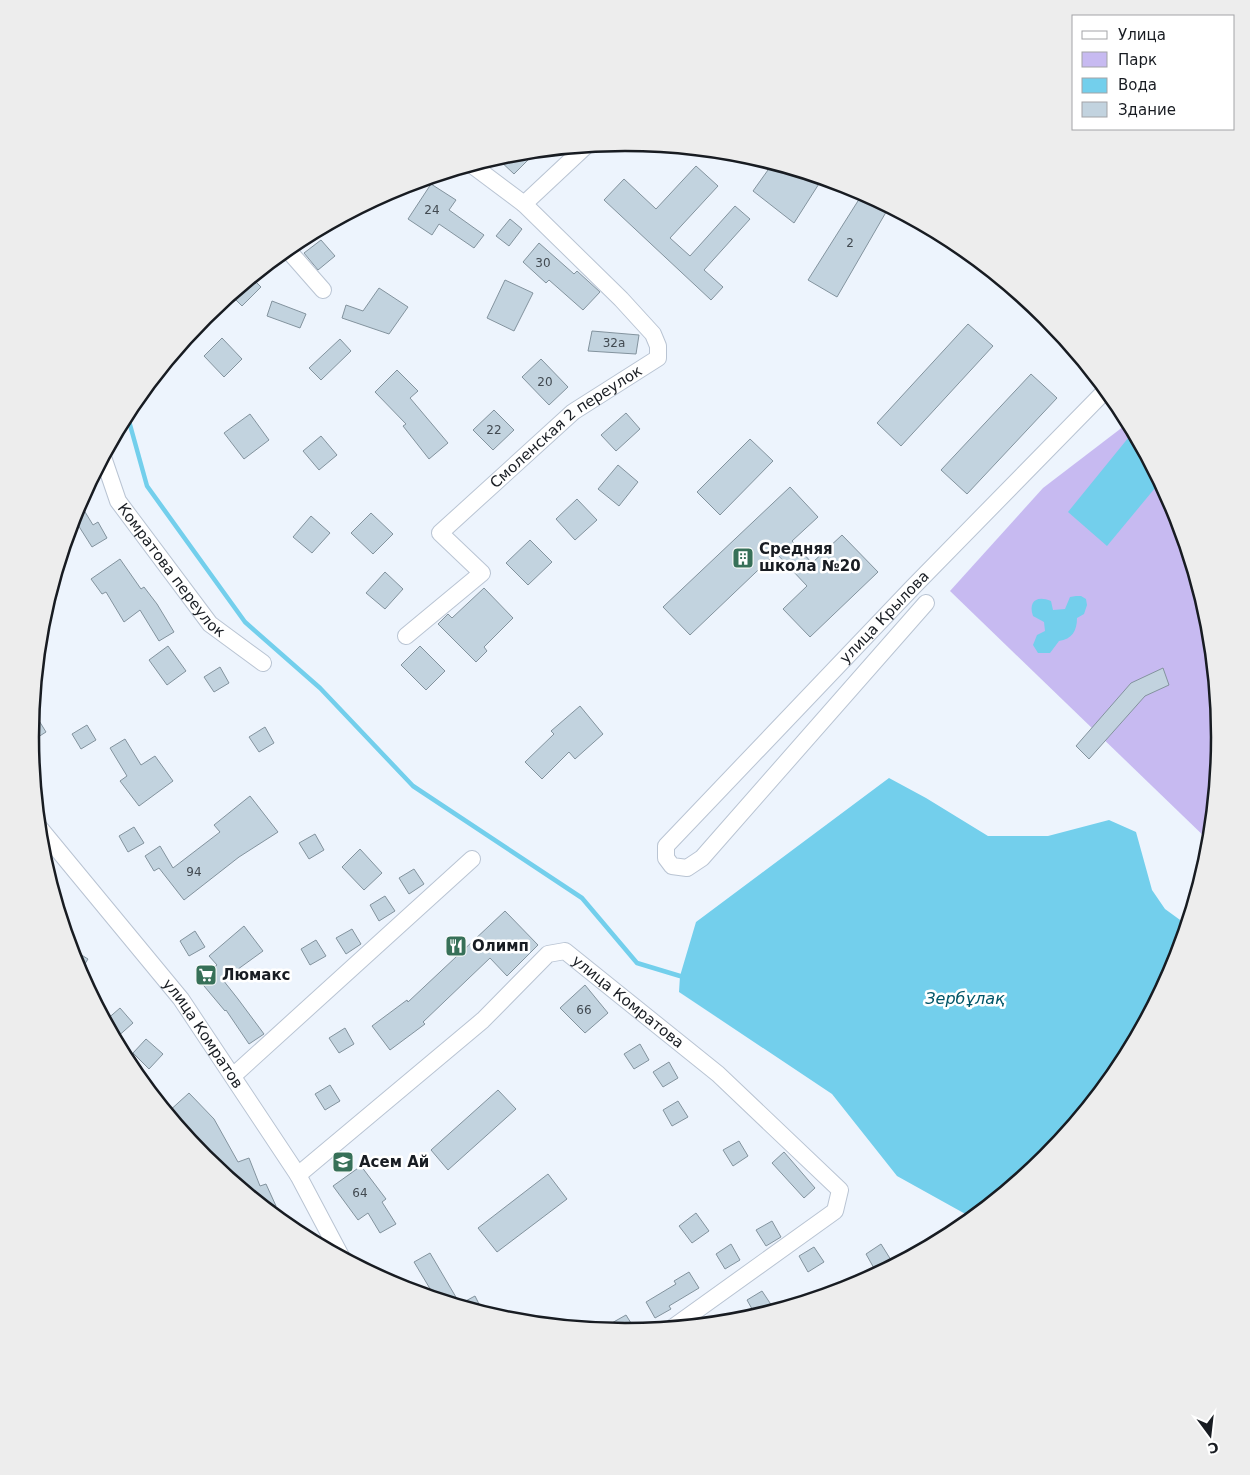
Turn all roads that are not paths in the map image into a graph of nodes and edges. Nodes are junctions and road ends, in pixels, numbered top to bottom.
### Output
1 (578, 154) edge
2 (478, 170) edge
3 (524, 204) junction
4 (292, 255) edge
5 (323, 290) dead end
6 (1100, 396) edge
7 (106, 465) edge
8 (926, 603) dead end
9 (406, 636) dead end
10 (263, 663) dead end
11 (48, 838) edge
12 (472, 859) dead end
13 (233, 1076) junction
14 (298, 1175) junction
15 (336, 1247) edge
16 (682, 1321) edge

1 - 3 street
2 - 3 street, Смоленская 2 переулок
3 - 9 street, Смоленская 2 переулок
4 - 5 street
6 - 8 street, улица Крылова
7 - 10 street, Комратова переулок
11 - 13 street, улица Комратов
12 - 13 street
13 - 14 street, улица Комратов
14 - 15 street, улица Комратов
14 - 16 street, улица Комратова

